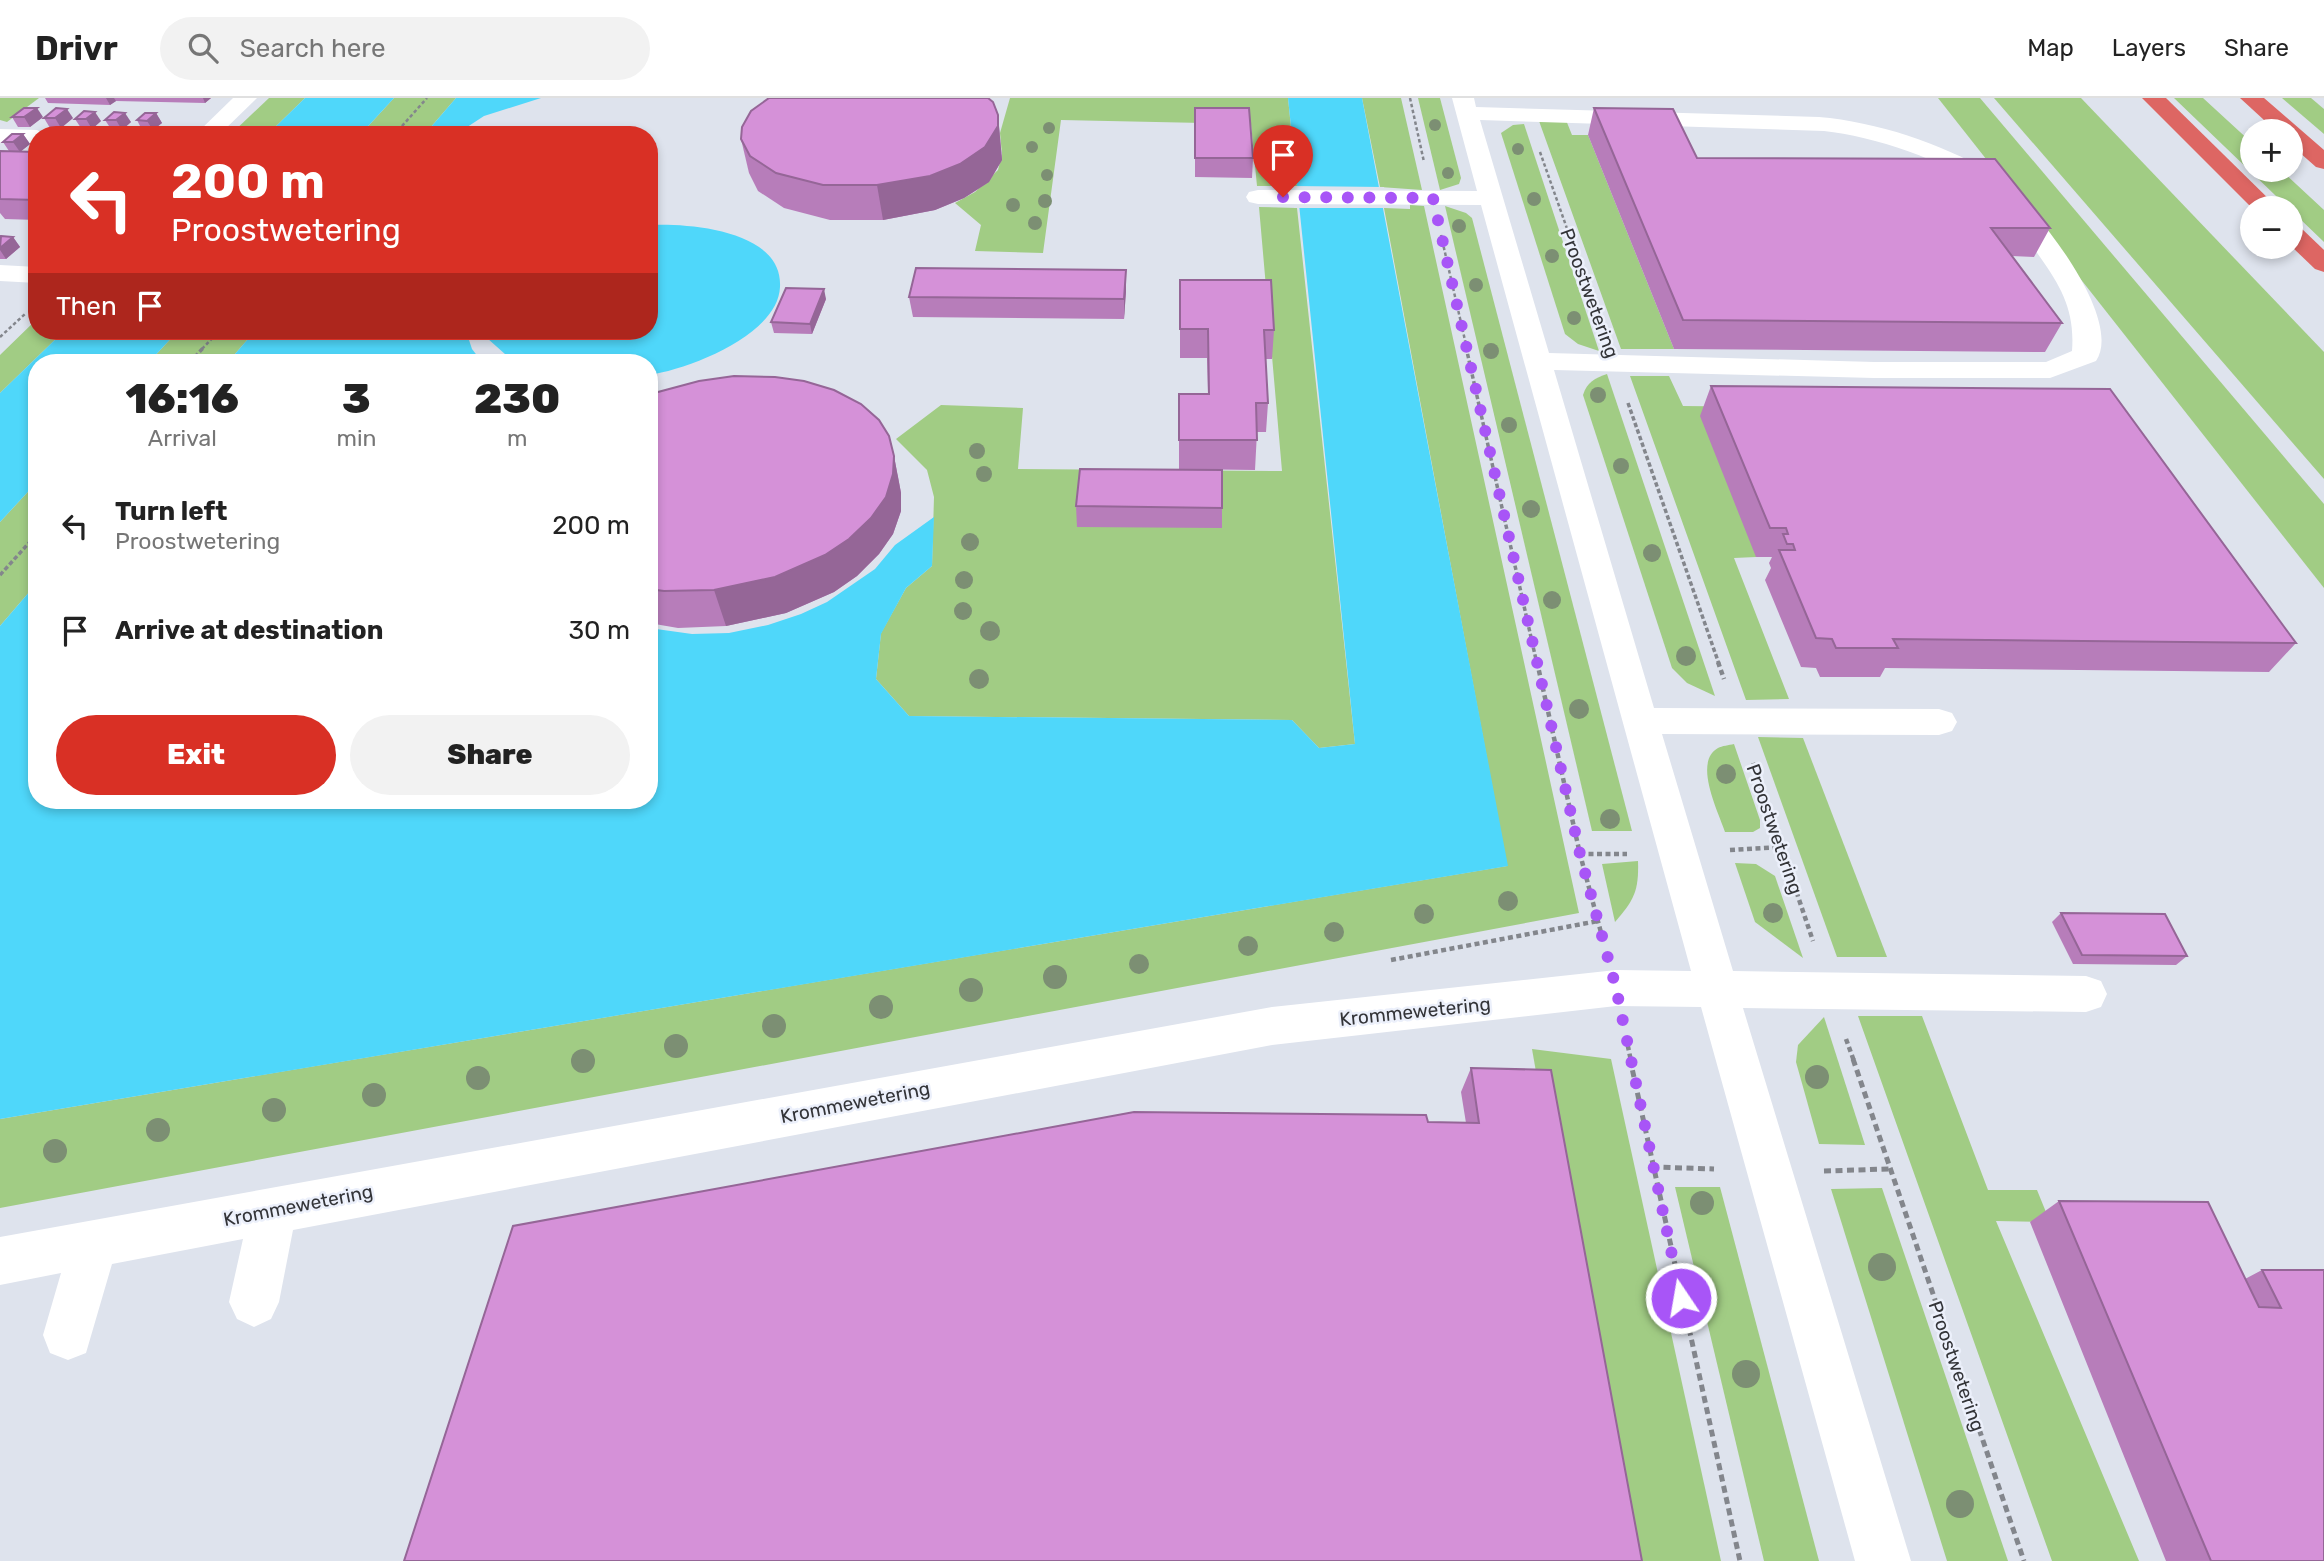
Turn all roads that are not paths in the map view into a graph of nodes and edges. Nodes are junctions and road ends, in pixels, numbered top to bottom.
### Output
1 (246, 98) edge
2 (2153, 98) edge
3 (2251, 98) edge
4 (1465, 106) edge
5 (1609, 107) edge
6 (2275, 119) edge
7 (216, 126) edge
8 (0, 136) edge
9 (28, 136) edge
10 (2303, 143) edge
11 (2324, 162) edge
12 (2254, 196) edge
13 (1258, 197) dead end
14 (1491, 198) junction
15 (2303, 244) edge
16 (2324, 264) edge
17 (0, 274) edge
18 (28, 275) edge
19 (1538, 361) junction
20 (1641, 722) junction
21 (1939, 722) dead end
22 (1717, 990) junction
23 (2086, 994) dead end
24 (273, 1210) junction
25 (93, 1244) junction
26 (0, 1261) edge
27 (254, 1302) dead end
28 (68, 1335) dead end
29 (1883, 1561) edge

1 - 7 street
2 - 12 highway
3 - 6 highway
4 - 5 street
4 - 14 street
5 - 19 street
8 - 9 street
10 - 11 highway
13 - 14 street
14 - 19 street
15 - 16 highway
17 - 18 street
19 - 20 street
20 - 21 street
20 - 22 street
22 - 23 street, Krommewetering
22 - 24 street, Krommewetering
22 - 29 street
24 - 25 street, Krommewetering
24 - 27 street
25 - 26 street, Krommewetering
25 - 28 street

